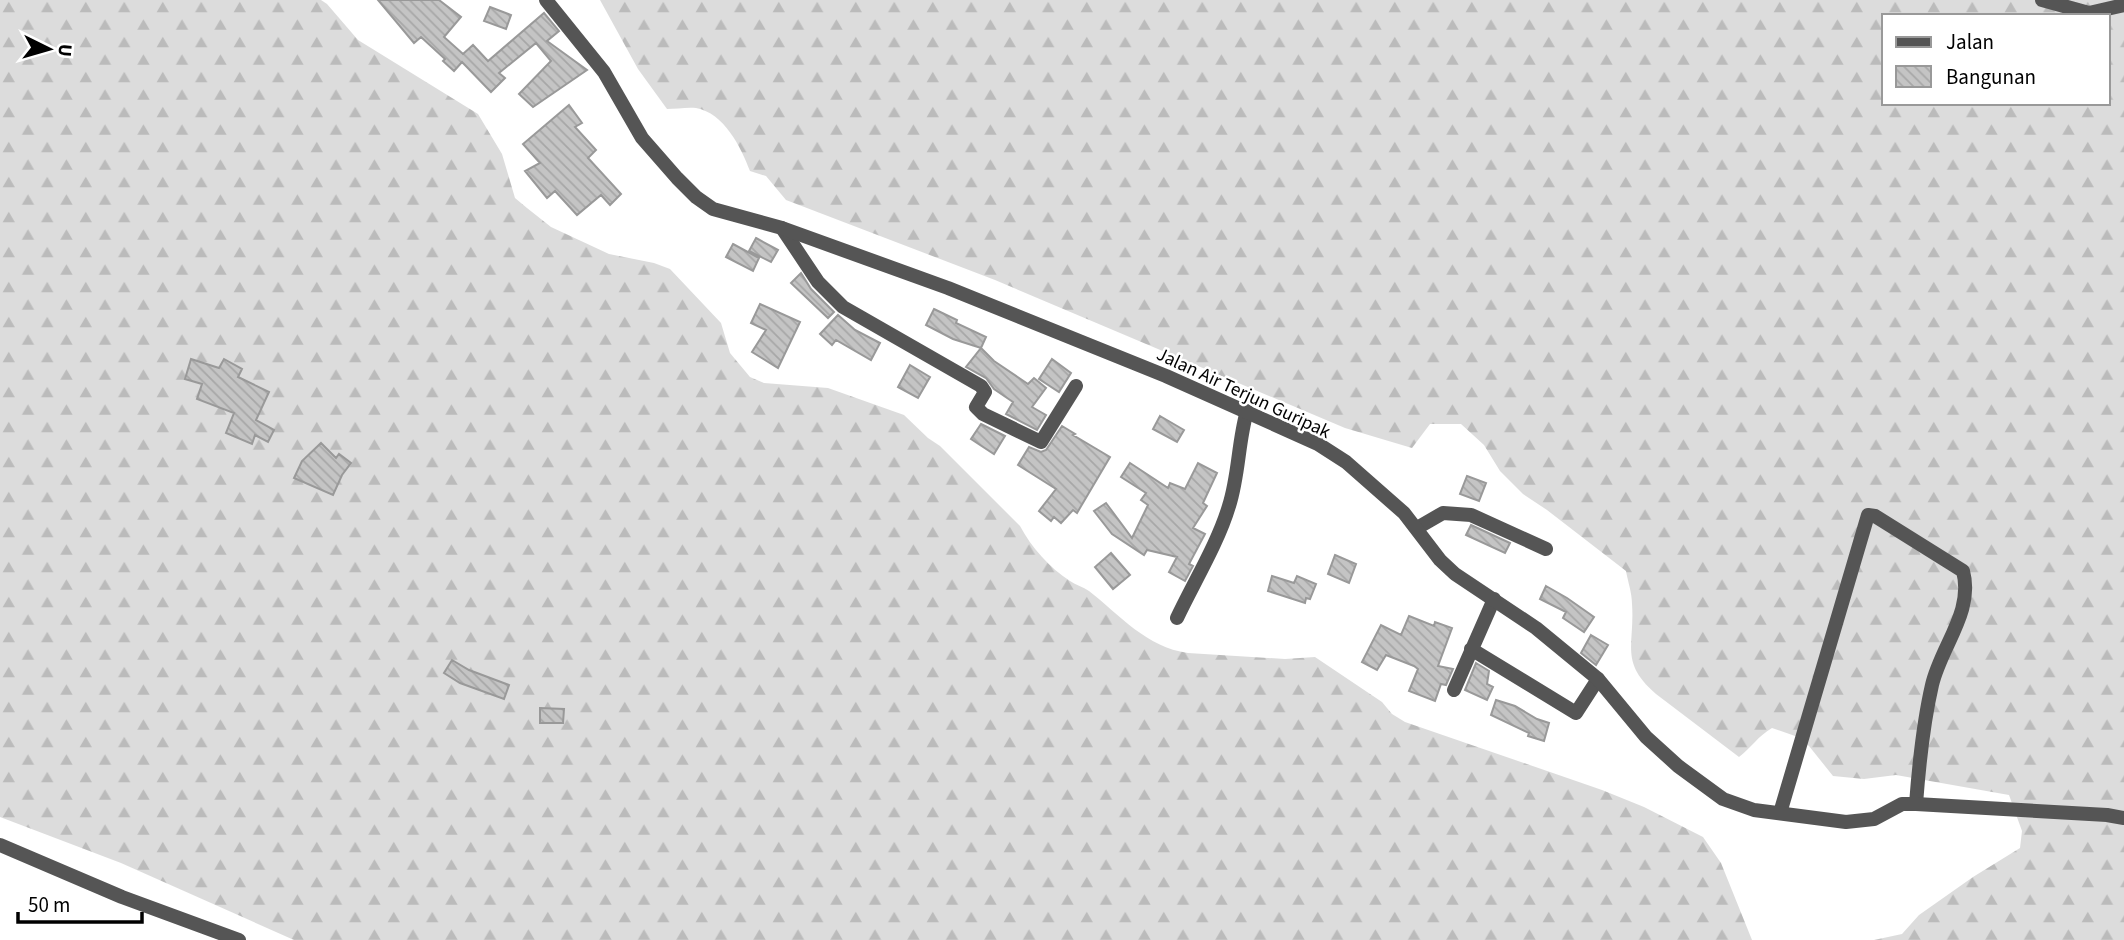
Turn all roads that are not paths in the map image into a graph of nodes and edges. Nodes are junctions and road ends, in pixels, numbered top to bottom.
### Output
1 (546, 0) edge
2 (2042, 0) edge
3 (2124, 5) edge
4 (782, 228) junction
5 (1076, 386) dead end
6 (1247, 411) junction
7 (1417, 528) junction
8 (1546, 549) dead end
9 (1494, 600) junction
10 (1177, 618) dead end
11 (1471, 649) junction
12 (1598, 680) junction
13 (1454, 690) dead end
14 (1916, 804) junction
15 (1780, 813) junction
16 (2124, 818) edge
17 (0, 845) edge
18 (239, 940) edge

1 - 4 street, Jalan Air Terjun Guripak
2 - 3 street
4 - 5 street
4 - 6 street, Jalan Air Terjun Guripak
6 - 7 street, Jalan Air Terjun Guripak
6 - 10 street
7 - 8 street
7 - 9 street, Jalan Air Terjun Guripak
9 - 11 street
9 - 12 street, Jalan Air Terjun Guripak
11 - 12 street
11 - 13 street
12 - 15 street, Jalan Air Terjun Guripak
14 - 15 street, Jalan Air Terjun Guripak
14 - 15 street
14 - 16 street
17 - 18 street

